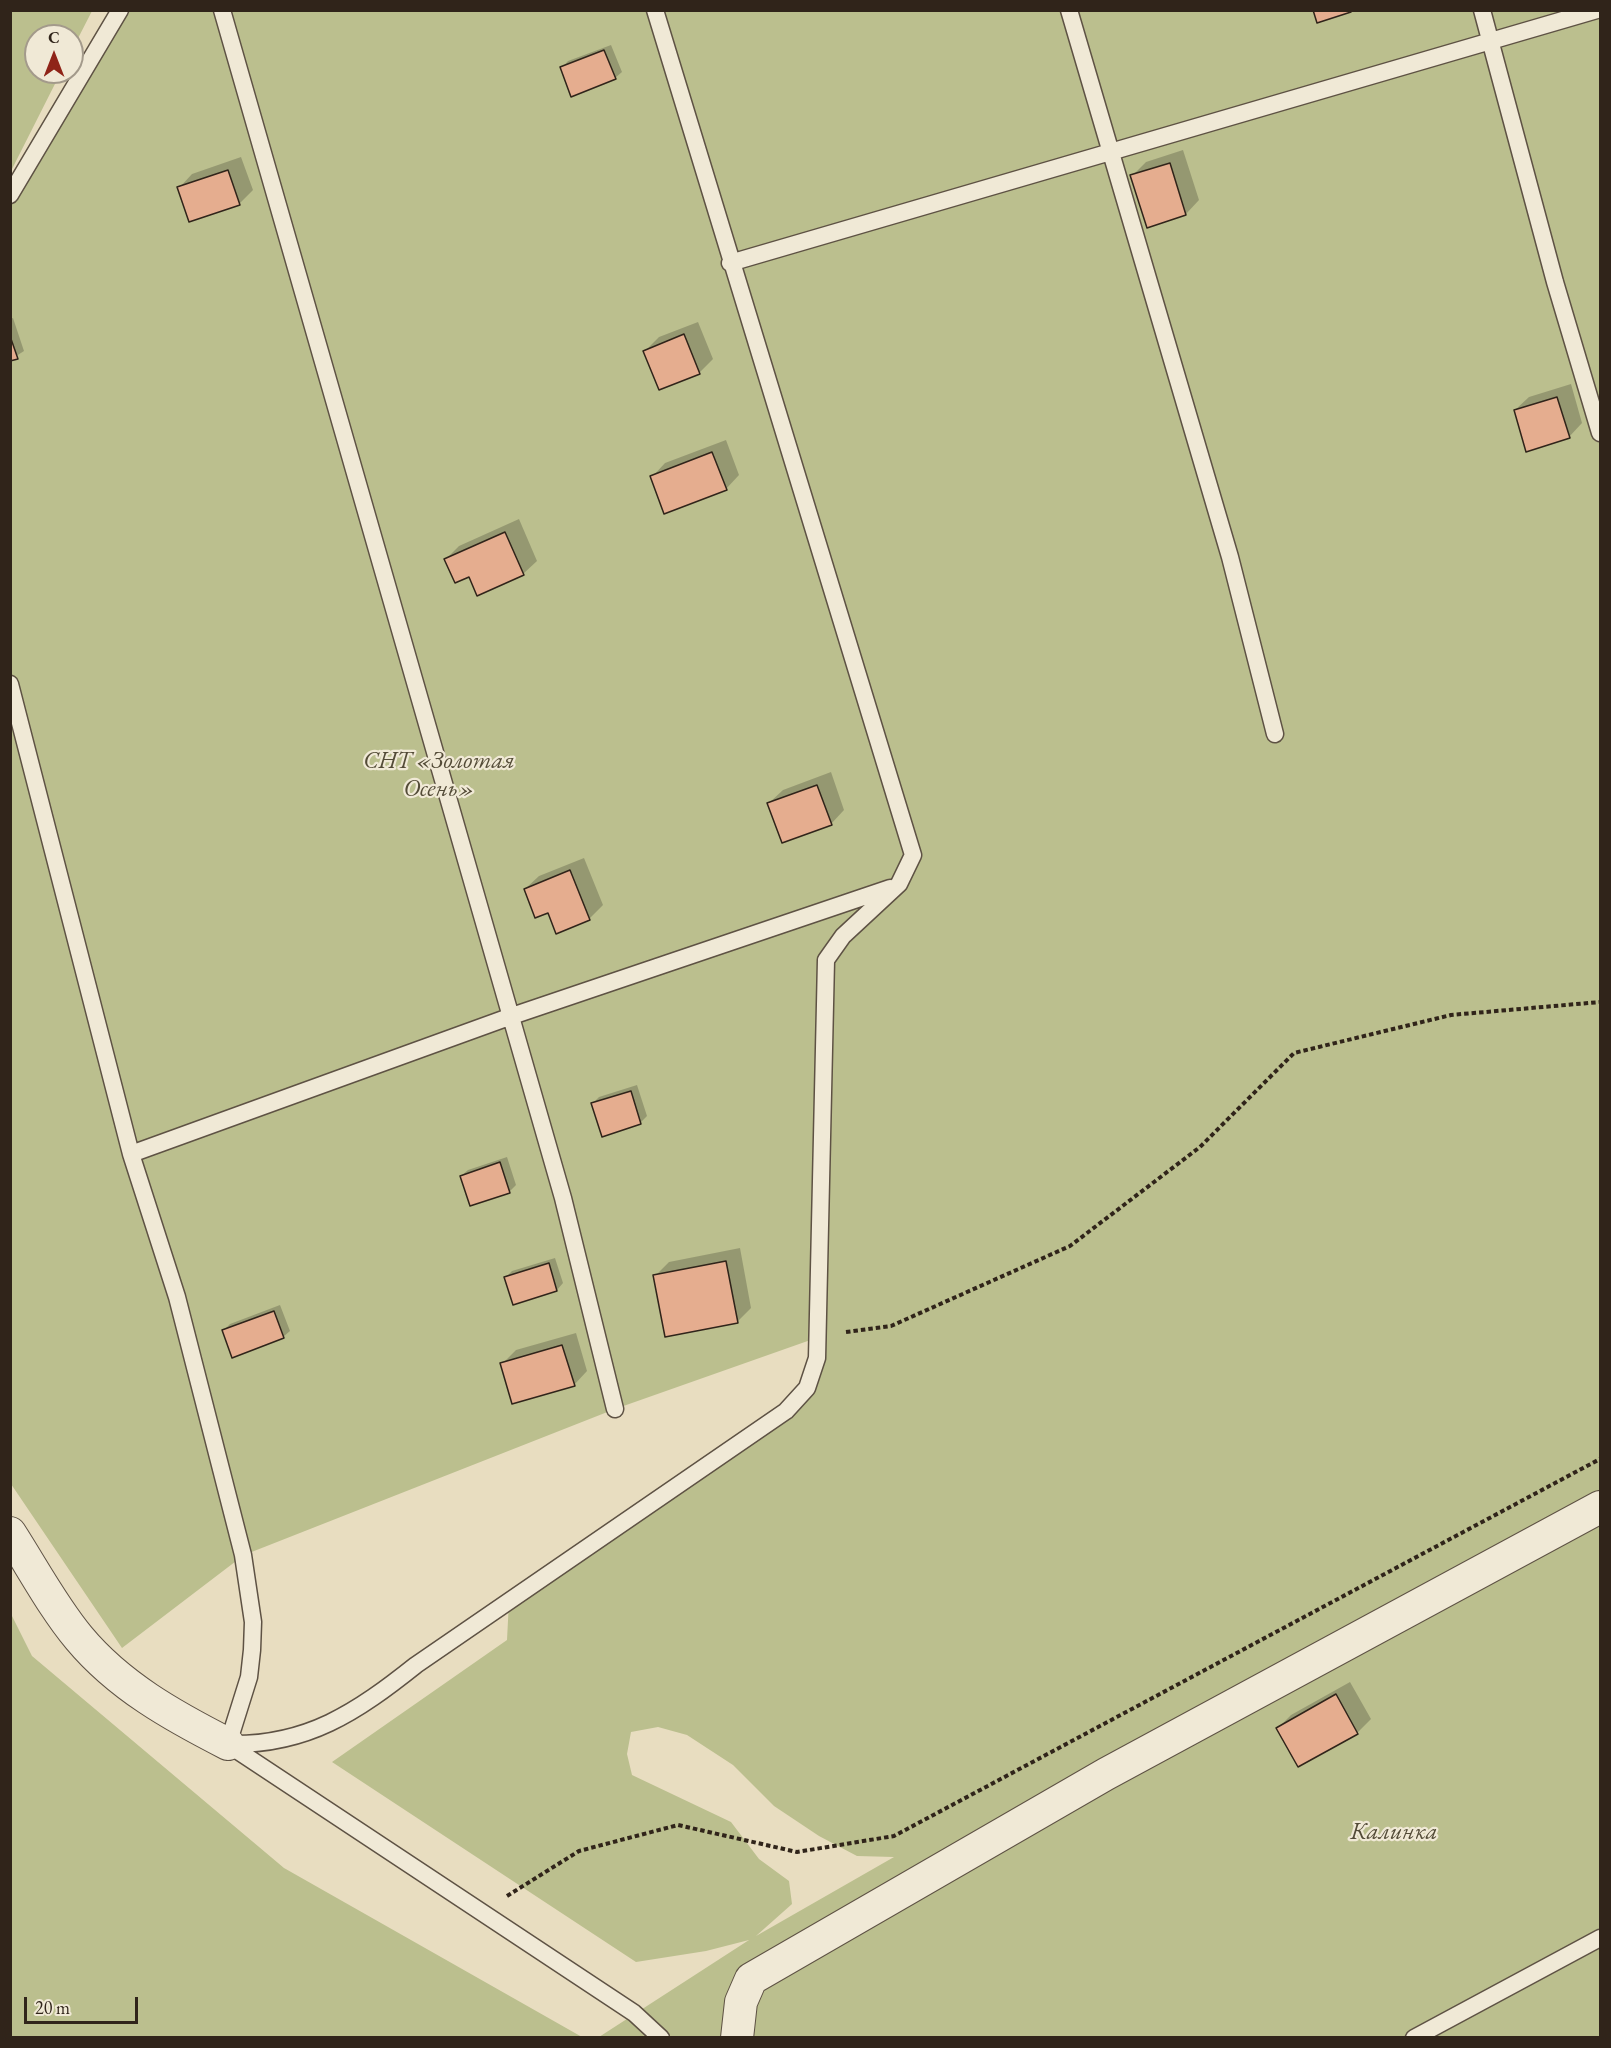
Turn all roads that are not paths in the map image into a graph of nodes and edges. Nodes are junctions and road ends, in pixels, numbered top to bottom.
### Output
1 (120, 10) edge
2 (222, 10) edge
3 (655, 10) edge
4 (1069, 10) edge
5 (1482, 10) edge
6 (1598, 10) edge
7 (1490, 42) junction
8 (1109, 153) junction
9 (10, 195) edge
10 (730, 263) junction
11 (1600, 433) edge
12 (10, 684) edge
13 (1275, 734) dead end
14 (899, 884) junction
15 (509, 1017) junction
16 (131, 1155) junction
17 (615, 1409) dead end
18 (1600, 1507) edge
19 (10, 1533) edge
20 (228, 1744) junction
21 (1600, 1938) edge
22 (661, 2037) edge
23 (737, 2037) edge
24 (1414, 2037) edge

1 - 9 lane
2 - 15 lane
3 - 10 lane
4 - 8 lane
5 - 7 lane
6 - 7 lane
7 - 8 lane
7 - 11 lane
8 - 10 lane
8 - 13 lane
10 - 14 lane
12 - 16 lane
14 - 15 lane
14 - 20 lane
15 - 16 lane
15 - 17 lane
16 - 20 lane
18 - 23 street
19 - 20 street
20 - 22 lane
21 - 24 lane

